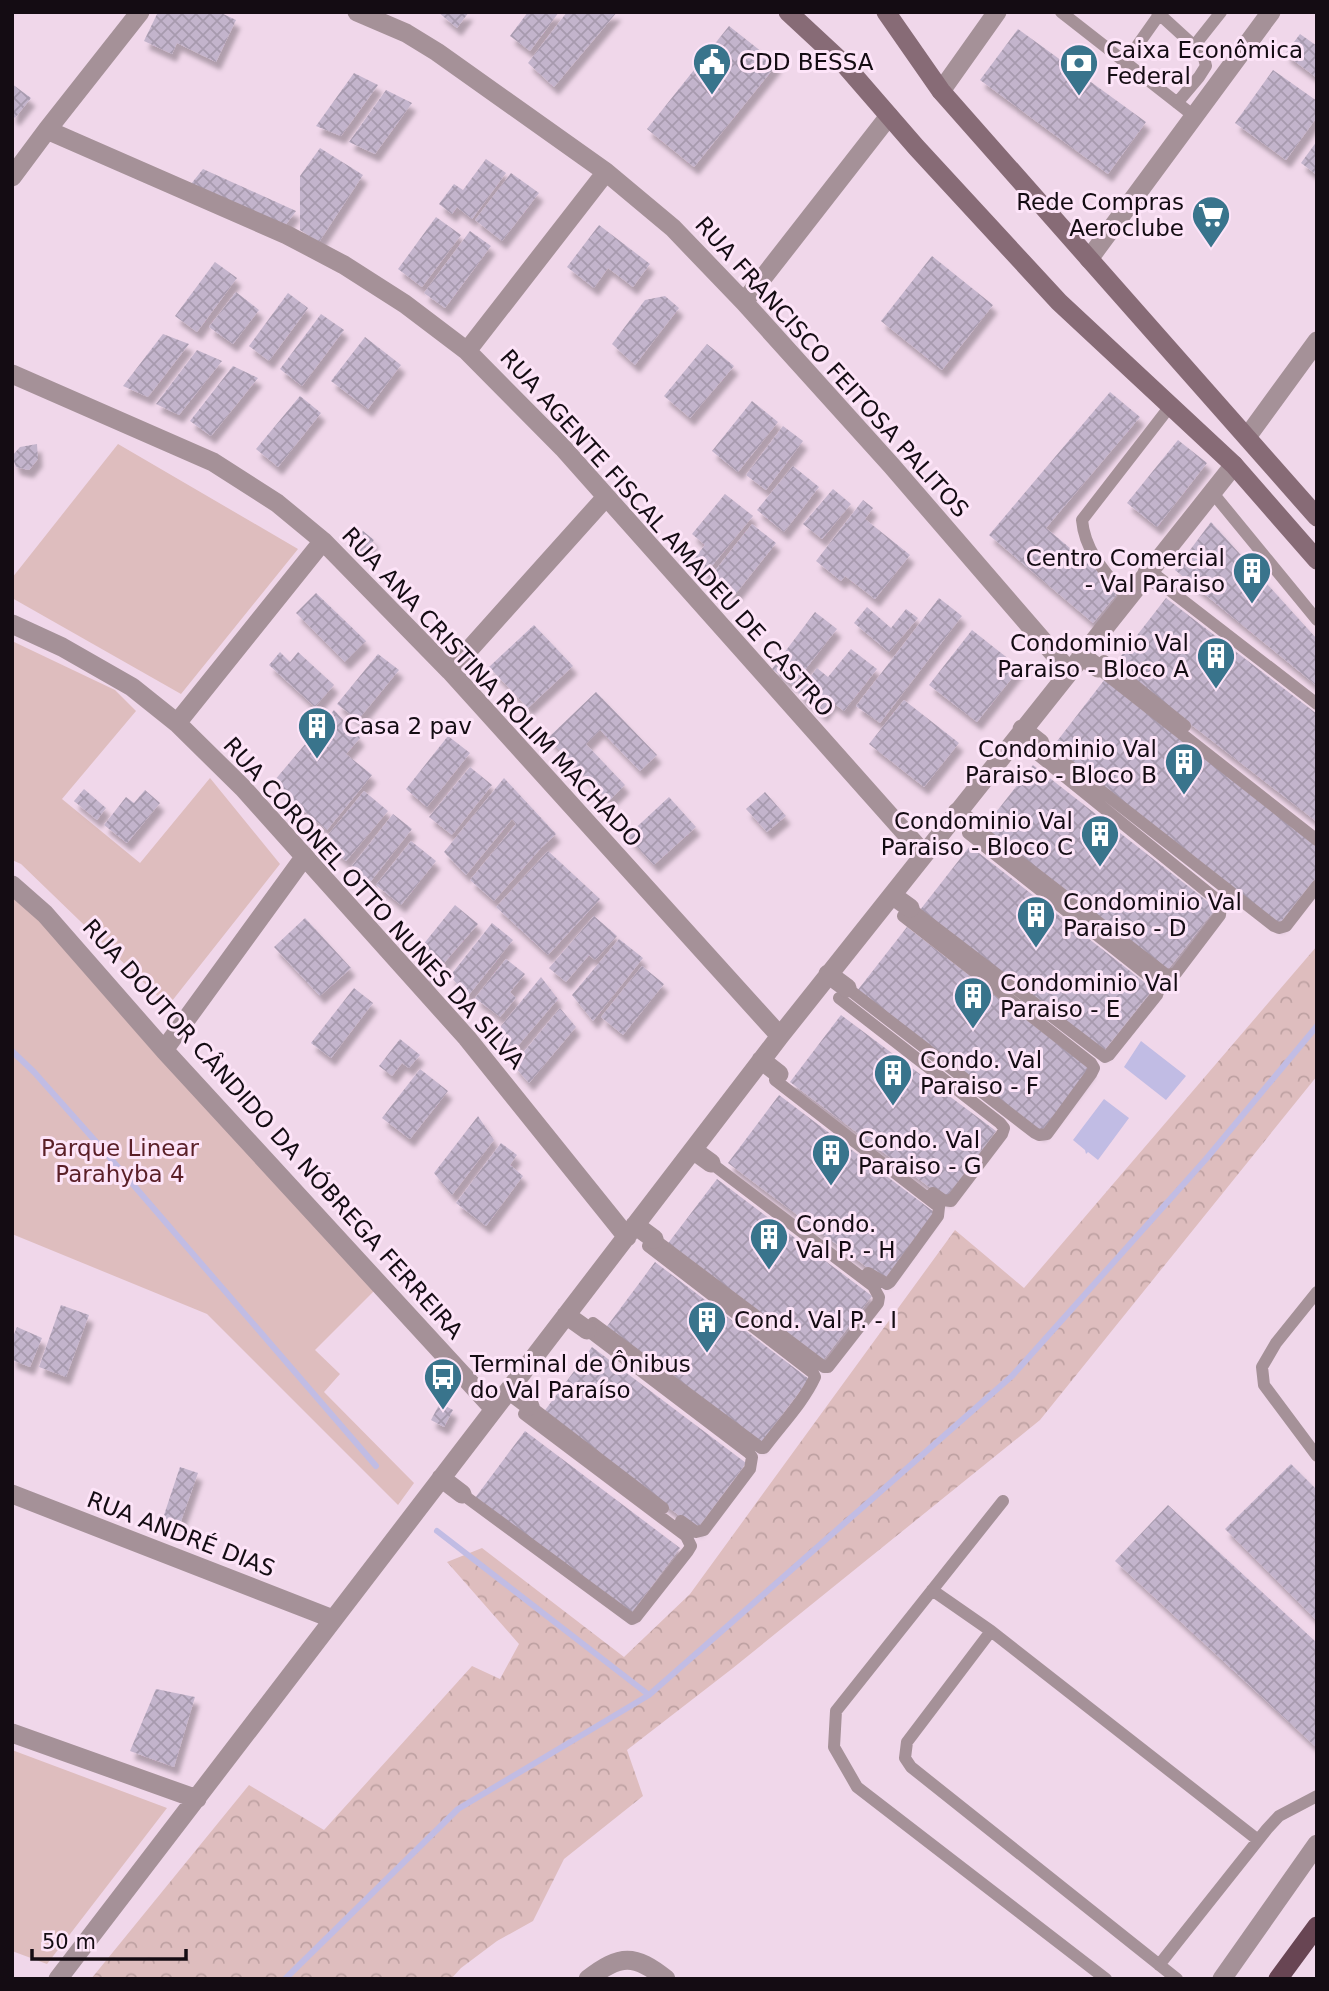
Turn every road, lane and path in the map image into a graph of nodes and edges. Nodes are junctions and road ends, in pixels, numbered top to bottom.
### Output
1 (141, 12) edge
2 (357, 12) edge
3 (788, 12) edge
4 (886, 12) edge
5 (997, 12) edge
6 (1061, 12) edge
7 (1221, 12) edge
8 (1270, 12) edge
9 (1159, 13) edge
10 (1194, 46) junction
11 (1125, 62) junction
12 (941, 91) junction
13 (1177, 103) junction
14 (889, 116) junction
15 (1194, 116) junction
16 (47, 130) junction
17 (606, 172) junction
18 (12, 177) edge
19 (1089, 260) junction
20 (744, 302) junction
21 (1317, 341) edge
22 (467, 351) junction
23 (12, 374) edge
24 (1171, 405) junction
25 (1247, 437) junction
26 (1234, 465) junction
27 (1212, 492) junction
28 (606, 496) junction
29 (1317, 516) edge
30 (324, 541) junction
31 (1317, 560) edge
32 (1155, 579) junction
33 (1127, 598) junction
34 (1317, 620) edge
35 (12, 624) edge
36 (1079, 658) junction
37 (1101, 665) junction
38 (450, 671) junction
39 (1317, 704) edge
40 (177, 723) junction
41 (1019, 734) junction
42 (1037, 747) junction
43 (954, 816) junction
44 (971, 830) junction
45 (1317, 831) edge
46 (1317, 840) edge
47 (924, 854) junction
48 (305, 856) junction
49 (12, 885) edge
50 (1317, 886) edge
51 (889, 898) junction
52 (906, 912) junction
53 (825, 979) junction
54 (843, 993) junction
55 (779, 1036) junction
56 (164, 1050) junction
57 (759, 1063) junction
58 (777, 1077) junction
59 (696, 1146) junction
60 (713, 1160) junction
61 (631, 1231) junction
62 (651, 1243) junction
63 (1317, 1292) edge
64 (569, 1311) junction
65 (590, 1327) junction
66 (502, 1399) junction
67 (527, 1410) junction
68 (1317, 1456) edge
69 (441, 1478) junction
70 (12, 1493) edge
71 (462, 1494) joint
72 (1003, 1501) dead end
73 (932, 1590) junction
74 (332, 1619) junction
75 (990, 1631) junction
76 (12, 1733) edge
77 (1317, 1796) edge
78 (197, 1799) junction
79 (1258, 1840) junction
80 (1317, 1844) edge
81 (1317, 1926) edge
82 (1159, 1965) junction
83 (58, 1979) edge
84 (588, 1979) edge
85 (666, 1979) edge
86 (1107, 1979) edge
87 (1177, 1979) edge
88 (1222, 1979) edge
89 (1278, 1979) edge

1 - 16 street
2 - 17 street, RUA FRANCISCO FEITOSA PALITOS
3 - 14 main road
4 - 12 main road
5 - 12 street
6 - 11 lane
7 - 10 lane
8 - 15 street
9 - 10 lane
9 - 11 lane
10 - 13 lane
11 - 13 lane
12 - 19 main road
13 - 15 lane
14 - 20 street
14 - 24 main road
15 - 19 street
16 - 18 street
16 - 22 street, RUA AGENTE FISCAL AMADEU DE CASTRO
17 - 20 street, RUA FRANCISCO FEITOSA PALITOS
17 - 22 street
19 - 25 main road
20 - 36 street, RUA FRANCISCO FEITOSA PALITOS
21 - 25 street
22 - 28 street, RUA AGENTE FISCAL AMADEU DE CASTRO
23 - 30 street, RUA ANA CRISTINA ROLIM MACHADO
24 - 26 main road
24 - 33 lane
25 - 29 main road
26 - 27 street
26 - 31 main road
27 - 32 street
27 - 34 lane
28 - 38 street
28 - 47 street, RUA AGENTE FISCAL AMADEU DE CASTRO
30 - 38 street, RUA ANA CRISTINA ROLIM MACHADO
30 - 40 street
32 - 33 street
32 - 39 lane
33 - 36 street
35 - 40 street, RUA CORONEL OTTO NUNES DA SILVA
36 - 37 street, RUA FRANCISCO FEITOSA PALITOS
36 - 41 street
37 - 45 lane
37 - 46 lane
38 - 55 street, RUA ANA CRISTINA ROLIM MACHADO
40 - 48 street, RUA CORONEL OTTO NUNES DA SILVA
41 - 42 street
41 - 43 street
42 - 44 lane
42 - 50 lane
43 - 44 street
43 - 47 street
44 - 52 lane
47 - 51 street
48 - 56 street
48 - 61 street, RUA CORONEL OTTO NUNES DA SILVA
49 - 56 street, RUA DOUTOR CÂNDIDO DA NÓBREGA FERREIRA
51 - 52 street
51 - 53 street
52 - 54 lane
53 - 54 street
53 - 55 street
54 - 58 lane
55 - 57 street
56 - 66 street, RUA DOUTOR CÂNDIDO DA NÓBREGA FERREIRA
57 - 58 street
57 - 59 street
58 - 60 lane
59 - 60 street
59 - 61 street
60 - 62 lane
61 - 62 street, RUA CORONEL OTTO NUNES DA SILVA
61 - 64 street
62 - 65 lane
63 - 68 lane
64 - 65 street
64 - 66 street
65 - 67 lane
66 - 67 street, RUA DOUTOR CÂNDIDO DA NÓBREGA FERREIRA
66 - 69 street
67 - 71 lane
69 - 71 street
69 - 74 street
70 - 74 street, RUA ANDRÉ DIAS
72 - 73 lane
73 - 75 lane
73 - 86 lane
74 - 78 street
75 - 79 lane
75 - 82 lane
76 - 78 street
77 - 79 lane
78 - 83 street
79 - 82 lane
80 - 88 street
81 - 89 highway
82 - 87 lane
84 - 85 street

